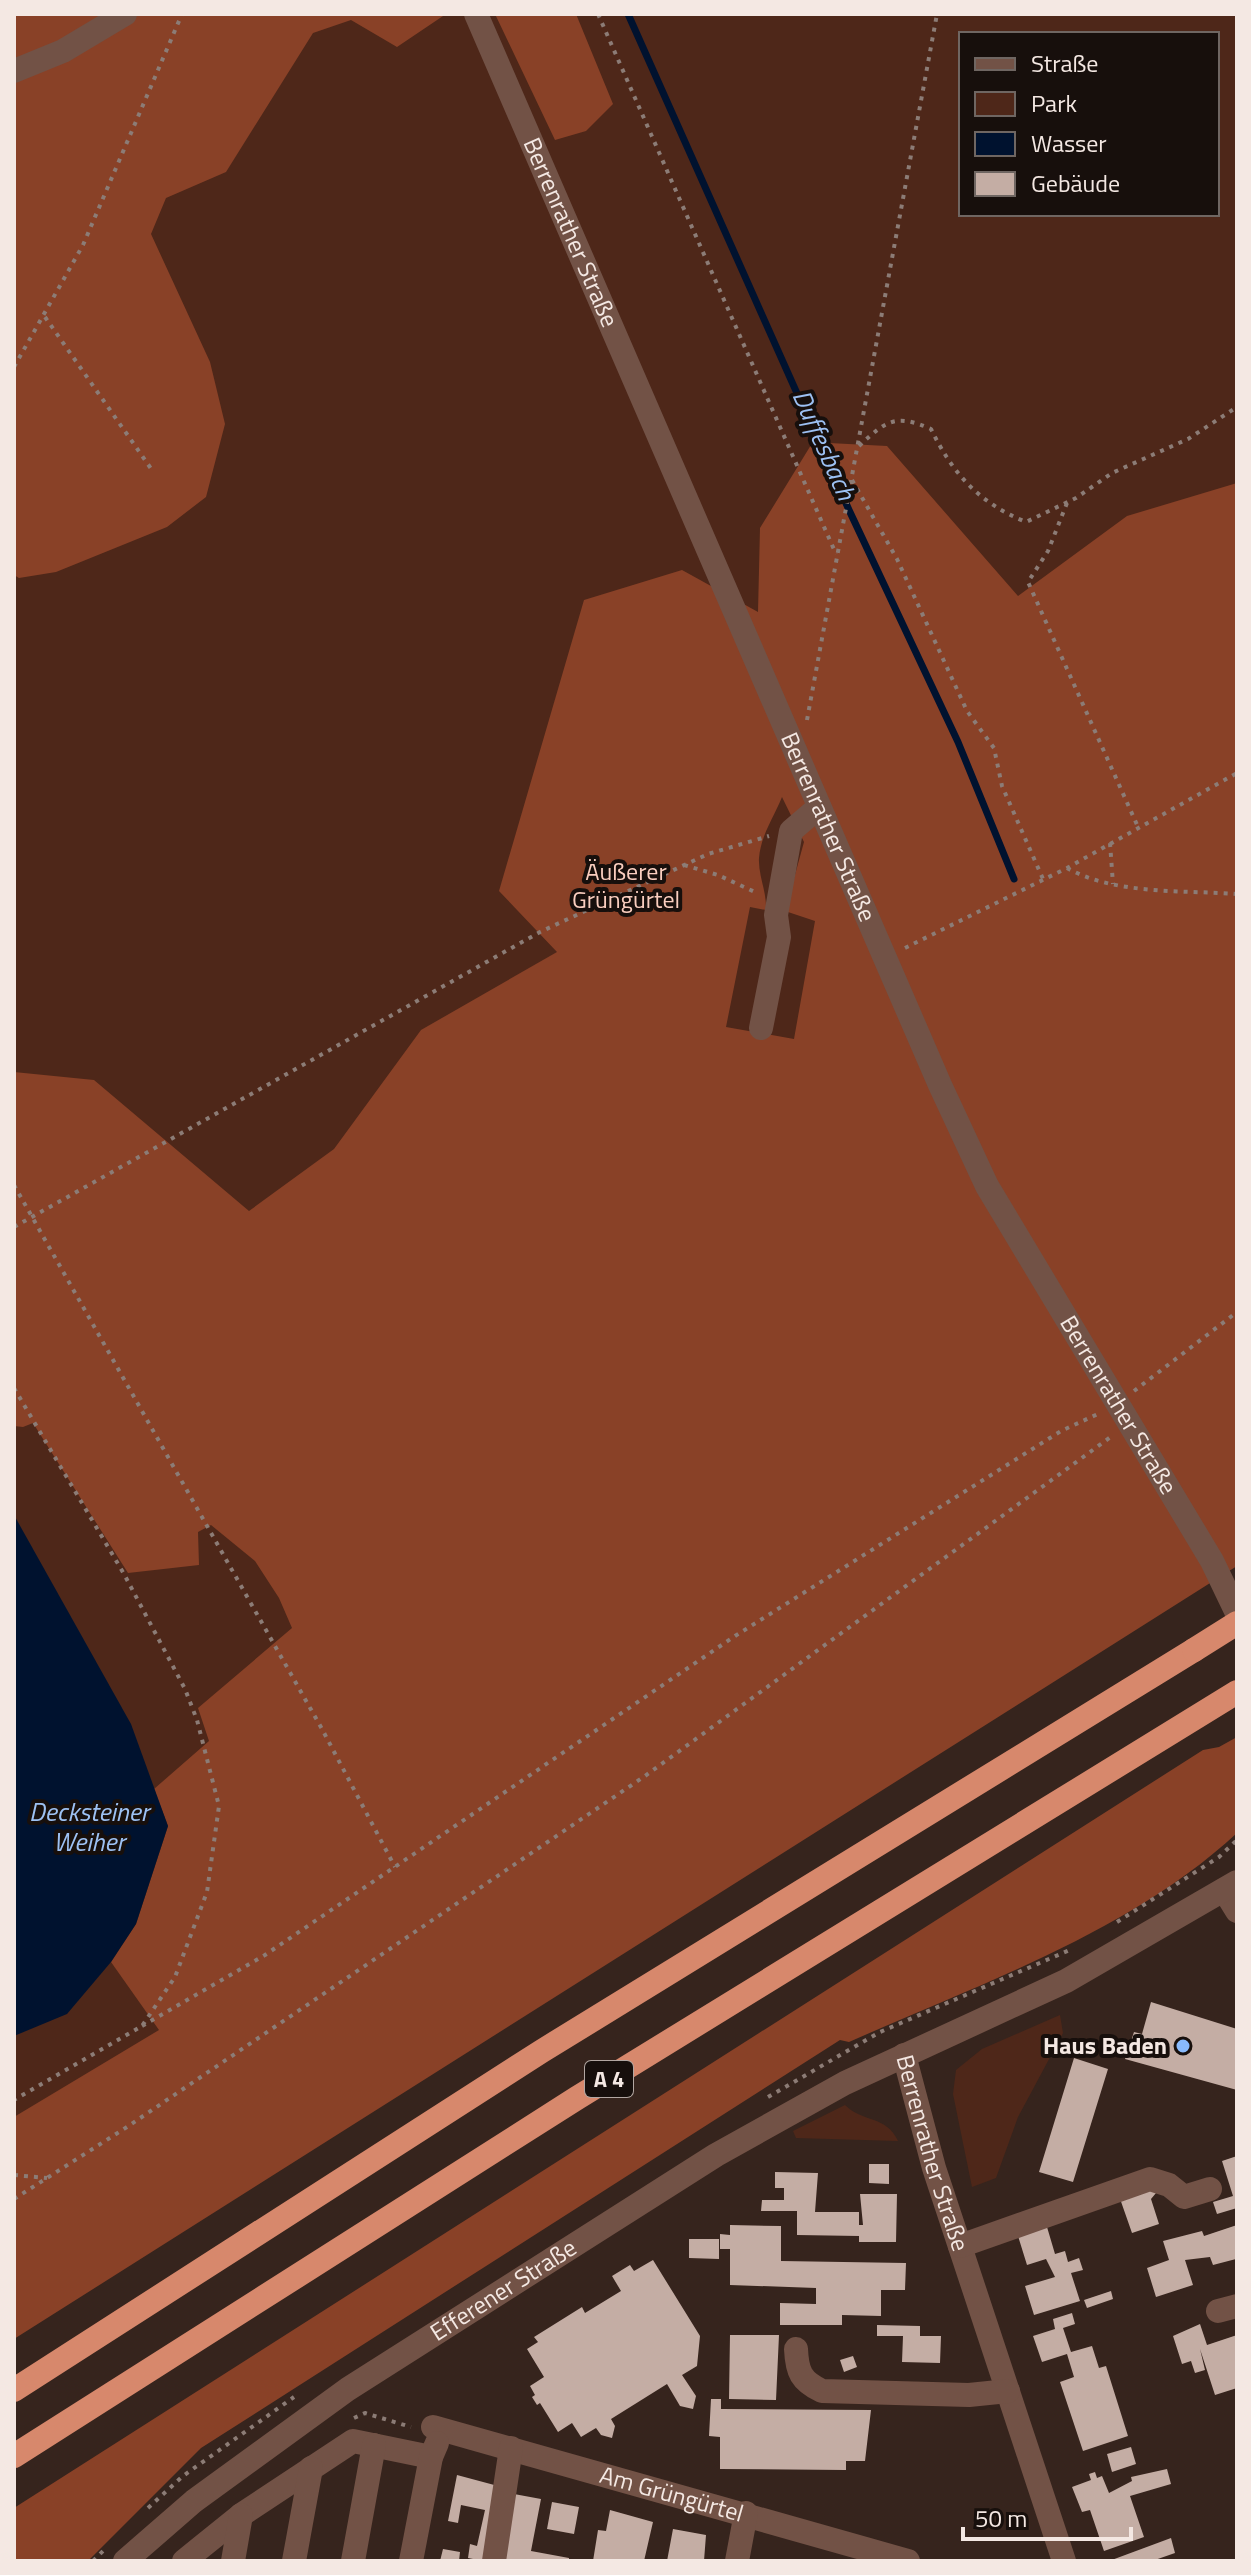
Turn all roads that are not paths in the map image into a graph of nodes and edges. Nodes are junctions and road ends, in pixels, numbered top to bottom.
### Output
1 (125, 14) edge
2 (476, 14) edge
3 (14, 71) edge
4 (819, 807) junction
5 (761, 1028) dead end
6 (1237, 1613) edge
7 (1237, 1623) edge
8 (1237, 1692) edge
9 (1230, 1886) edge
10 (1237, 1911) edge
11 (904, 2055) junction
12 (1210, 2189) dead end
13 (960, 2246) junction
14 (796, 2349) dead end
15 (14, 2390) edge
16 (1008, 2391) junction
17 (374, 2445) junction
18 (511, 2448) junction
19 (14, 2456) edge
20 (431, 2457) junction
21 (311, 2468) junction
22 (746, 2513) junction
23 (241, 2515) junction
24 (125, 2561) edge
25 (184, 2561) edge
26 (233, 2561) edge
27 (294, 2561) edge
28 (353, 2561) edge
29 (411, 2561) edge
30 (494, 2561) edge
31 (737, 2561) edge
32 (908, 2561) edge
33 (1064, 2561) edge

1 - 3 street
2 - 4 street, Berrenrather Straße
4 - 5 street
4 - 6 street, Berrenrather Straße
7 - 15 highway, A 4, bridge
8 - 19 highway, A 4
9 - 10 street
9 - 11 street, Berrenrather Straße
11 - 13 street, Berrenrather Straße
11 - 24 street, Efferener Straße
12 - 13 street
13 - 16 street, Berrenrather Straße
14 - 16 street
16 - 33 street, Berrenrather Straße
17 - 20 street
17 - 21 street
17 - 28 street
18 - 20 street, Am Grüngürtel
18 - 22 street, Am Grüngürtel
18 - 30 street
20 - 29 street
21 - 23 street
21 - 27 street
22 - 31 street
22 - 32 street, Am Grüngürtel
23 - 25 street
23 - 26 street

